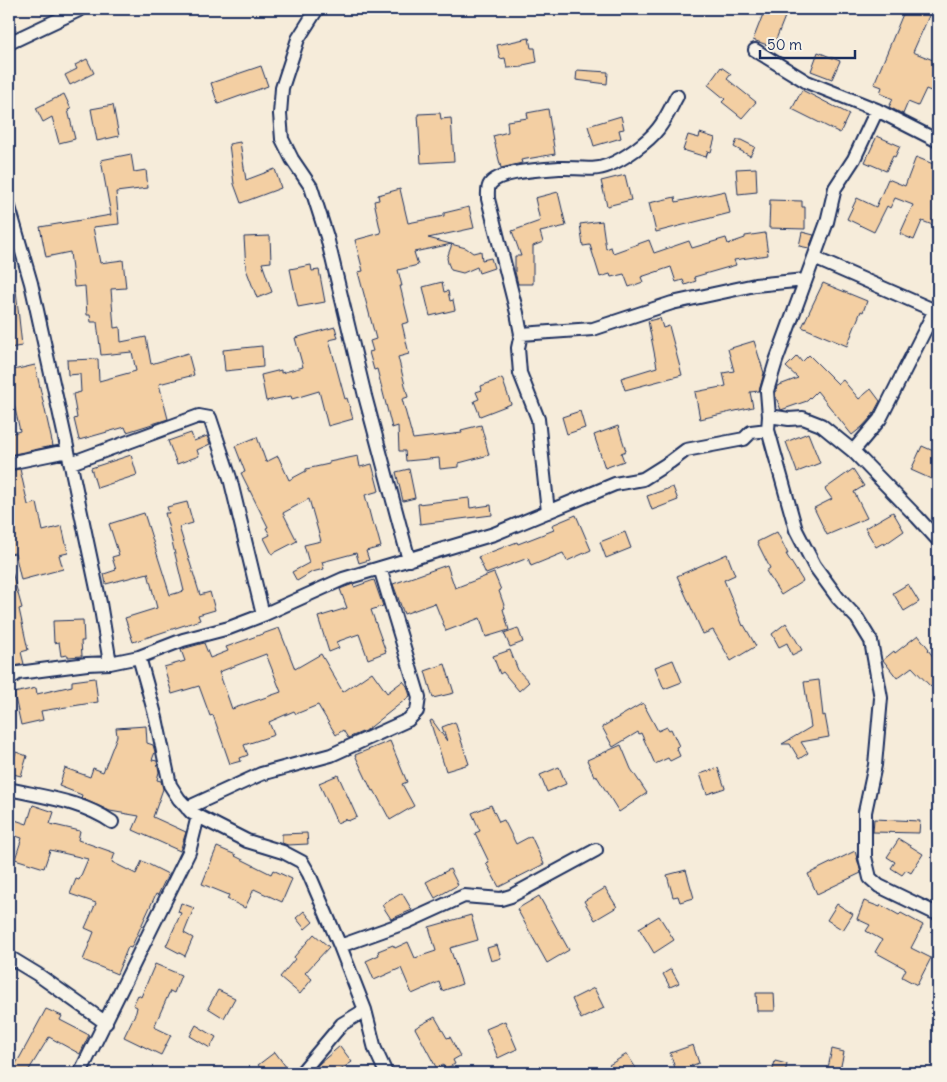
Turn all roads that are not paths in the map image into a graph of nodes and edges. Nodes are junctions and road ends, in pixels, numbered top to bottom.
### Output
1 (81, 9) edge
2 (316, 9) edge
3 (9, 43) edge
4 (755, 50) dead end
5 (677, 96) dead end
6 (877, 110) junction
7 (938, 141) edge
8 (9, 207) edge
9 (814, 258) junction
10 (805, 280) junction
11 (936, 311) edge
12 (521, 334) junction
13 (769, 416) junction
14 (768, 430) junction
15 (853, 451) junction
16 (69, 457) junction
17 (9, 463) edge
18 (548, 512) junction
19 (938, 540) edge
20 (409, 560) junction
21 (380, 568) junction
22 (263, 616) junction
23 (139, 657) junction
24 (110, 663) junction
25 (9, 679) edge
26 (9, 789) edge
27 (187, 808) junction
28 (198, 816) junction
29 (112, 822) dead end
30 (596, 850) dead end
31 (933, 912) dead end
32 (340, 946) junction
33 (9, 957) edge
34 (365, 1010) junction
35 (106, 1023) junction
36 (80, 1073) edge
37 (301, 1073) edge
38 (386, 1073) edge

1 - 3 street
2 - 20 street
4 - 6 street
5 - 12 street
6 - 7 street
6 - 9 street
8 - 16 street
9 - 10 street
9 - 11 street
10 - 12 street
10 - 13 street
11 - 15 street
12 - 18 street
13 - 14 street
13 - 15 street
14 - 18 street
14 - 31 street
15 - 19 street
16 - 17 street
16 - 22 street
16 - 24 street
18 - 20 street
20 - 21 street
21 - 22 street
21 - 27 street
22 - 23 street
23 - 24 street
23 - 27 street
24 - 25 street
26 - 29 street
27 - 28 street
28 - 32 street
28 - 35 street
30 - 32 street
32 - 34 street
33 - 35 street
34 - 37 street
34 - 38 street
35 - 36 street

